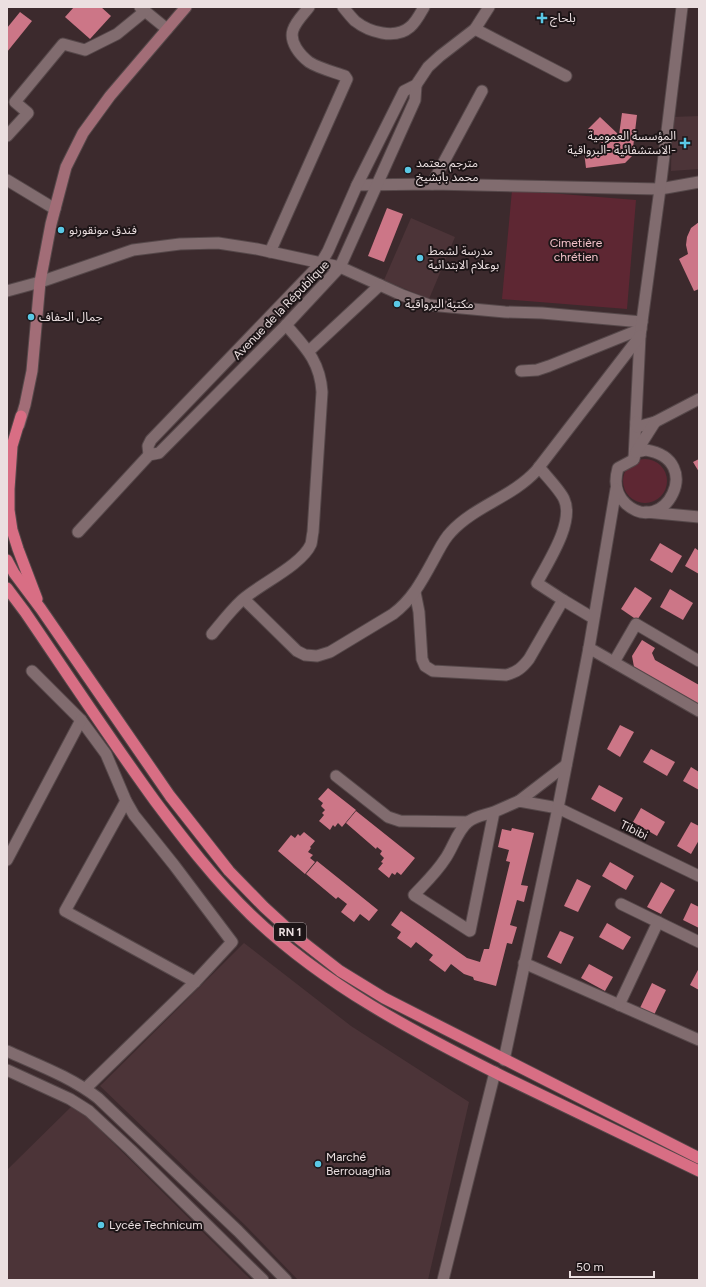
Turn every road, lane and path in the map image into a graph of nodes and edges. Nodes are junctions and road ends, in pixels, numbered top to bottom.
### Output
1 (186, 7) edge
2 (310, 7) edge
3 (343, 7) edge
4 (424, 7) edge
5 (488, 7) edge
6 (682, 7) edge
7 (142, 9) edge
8 (167, 28) junction
9 (475, 29) junction
10 (566, 76) dead end
11 (416, 85) junction
12 (482, 91) dead end
13 (7, 136) edge
14 (7, 180) edge
15 (699, 182) edge
16 (432, 184) junction
17 (357, 185) junction
18 (376, 185) junction
19 (660, 189) junction
20 (55, 209) junction
21 (270, 252) junction
22 (321, 263) junction
23 (340, 268) junction
24 (40, 282) junction
25 (380, 285) junction
26 (7, 291) edge
27 (286, 325) junction
28 (641, 329) junction
29 (309, 351) junction
30 (521, 371) dead end
31 (699, 399) edge
32 (21, 416) junction
33 (636, 422) junction
34 (656, 422) junction
35 (11, 438) edge
36 (7, 450) edge
37 (149, 455) junction
38 (635, 456) junction
39 (539, 467) junction
40 (616, 489) junction
41 (641, 512) junction
42 (699, 517) edge
43 (78, 532) dead end
44 (7, 560) edge
45 (7, 588) edge
46 (415, 592) junction
47 (7, 598) edge
48 (244, 599) junction
49 (563, 600) junction
50 (41, 609) junction
51 (25, 612) junction
52 (593, 618) junction
53 (212, 634) dead end
54 (589, 648) junction
55 (699, 661) edge
56 (614, 662) junction
57 (32, 671) dead end
58 (699, 711) edge
59 (81, 720) junction
60 (566, 765) junction
61 (336, 776) dead end
62 (126, 801) junction
63 (519, 801) junction
64 (558, 808) junction
65 (494, 812) junction
66 (467, 822) junction
67 (7, 860) edge
68 (699, 876) edge
69 (621, 904) dead end
70 (658, 922) junction
71 (699, 942) edge
72 (524, 963) junction
73 (195, 982) junction
74 (619, 1005) junction
75 (699, 1040) edge
76 (7, 1051) edge
77 (504, 1060) junction
78 (7, 1070) edge
79 (495, 1072) junction
80 (86, 1088) junction
81 (699, 1158) edge
82 (699, 1171) edge
83 (263, 1280) edge
84 (286, 1280) edge
85 (443, 1280) edge

1 - 8 main road
2 - 21 street
3 - 4 street
5 - 9 street, Avenue de la République
6 - 19 street
7 - 8 street
7 - 13 street
8 - 20 main road
9 - 10 street
9 - 11 street, Avenue de la République
11 - 17 street, Avenue de la République
11 - 18 street, Avenue de la République
12 - 16 street
14 - 20 street
15 - 19 street
16 - 18 street
16 - 19 street
17 - 18 street
17 - 22 street, Avenue de la République
18 - 23 street, Avenue de la République
19 - 28 street
20 - 24 main road
21 - 22 street
21 - 24 street
22 - 23 street
22 - 37 street, Avenue de la République
23 - 25 street
23 - 27 street, Avenue de la République
24 - 26 street
24 - 32 main road
25 - 28 street
25 - 29 street
27 - 29 street
27 - 37 street, Avenue de la République
28 - 30 street
28 - 33 street
28 - 39 street
29 - 48 street
31 - 34 street
32 - 35 main road
32 - 50 highway
33 - 34 street
33 - 38 street
34 - 38 street
35 - 36 main road
37 - 43 street, Avenue de la République
38 - 40 street
38 - 41 street
39 - 46 street
39 - 49 street
40 - 41 street
40 - 52 street
41 - 42 street
44 - 50 highway, RN 1
45 - 51 highway, RN 1
46 - 48 street
46 - 49 street
47 - 51 highway, RN 1
48 - 53 street
49 - 52 street
50 - 77 highway, RN 1
51 - 79 highway, RN 1
52 - 54 street
54 - 56 street
54 - 60 street
55 - 56 street
56 - 58 street
57 - 59 street
59 - 62 street
59 - 67 street
60 - 63 street
60 - 64 street
61 - 66 street
62 - 73 street
62 - 73 street
63 - 64 street, Tibibi
63 - 65 street
64 - 68 street, Tibibi
64 - 72 street
65 - 66 street
65 - 66 street
69 - 70 street
70 - 71 street
70 - 74 street
72 - 74 street
72 - 77 street
73 - 80 street
74 - 75 street
76 - 80 street
77 - 81 highway, RN 1
78 - 83 street
79 - 82 highway, RN 1
79 - 85 street
80 - 84 street

